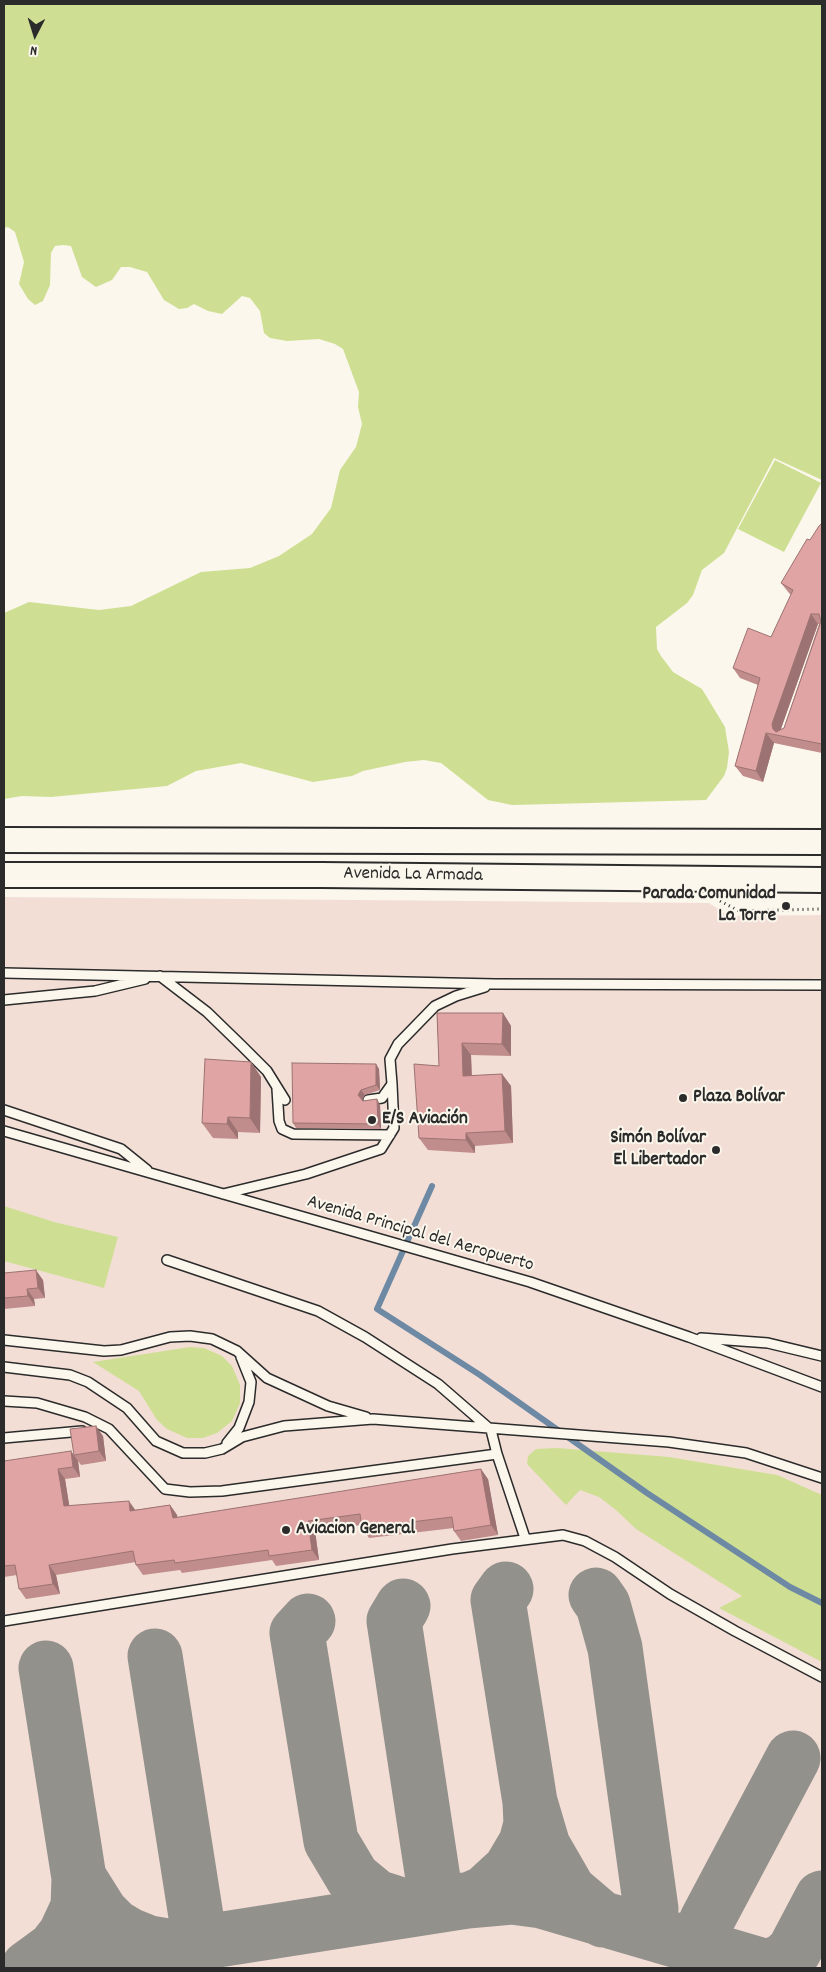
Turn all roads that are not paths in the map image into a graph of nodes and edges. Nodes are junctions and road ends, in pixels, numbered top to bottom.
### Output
1 (4, 840) edge
2 (822, 842) edge
3 (4, 875) edge
4 (822, 880) edge
5 (4, 973) edge
6 (160, 976) junction
7 (495, 984) junction
8 (822, 985) edge
9 (4, 1000) edge
10 (277, 1084) junction
11 (392, 1084) junction
12 (285, 1100) dead end
13 (368, 1100) edge
14 (4, 1110) edge
15 (4, 1131) edge
16 (390, 1135) junction
17 (151, 1174) junction
18 (223, 1194) junction
19 (167, 1260) dead end
20 (688, 1337) junction
21 (4, 1340) edge
22 (237, 1351) junction
23 (822, 1356) edge
24 (4, 1366) edge
25 (822, 1388) edge
26 (4, 1401) edge
27 (373, 1419) junction
28 (109, 1429) junction
29 (491, 1430) junction
30 (4, 1438) edge
31 (222, 1449) junction
32 (497, 1454) junction
33 (822, 1478) edge
34 (525, 1538) junction
35 (4, 1621) edge
36 (822, 1677) edge

1 - 2 main road, Avenida La Armada
3 - 4 main road, Avenida La Armada
5 - 6 lane
6 - 7 lane
6 - 9 lane
6 - 10 lane
7 - 8 lane
7 - 11 lane
10 - 12 lane
10 - 16 lane
11 - 13 lane
11 - 16 lane
14 - 17 lane
15 - 17 lane, Avenida Principal del Aeropuerto
16 - 18 lane
17 - 18 lane, Avenida Principal del Aeropuerto
18 - 20 lane, Avenida Principal del Aeropuerto
19 - 29 lane
20 - 23 lane
20 - 25 lane, Avenida Principal del Aeropuerto
21 - 22 lane
22 - 27 lane
22 - 31 lane
24 - 31 lane
26 - 28 lane
27 - 29 lane
27 - 31 lane
28 - 30 lane
28 - 32 lane
29 - 32 lane
29 - 33 lane
32 - 34 lane
34 - 35 lane
34 - 36 lane

